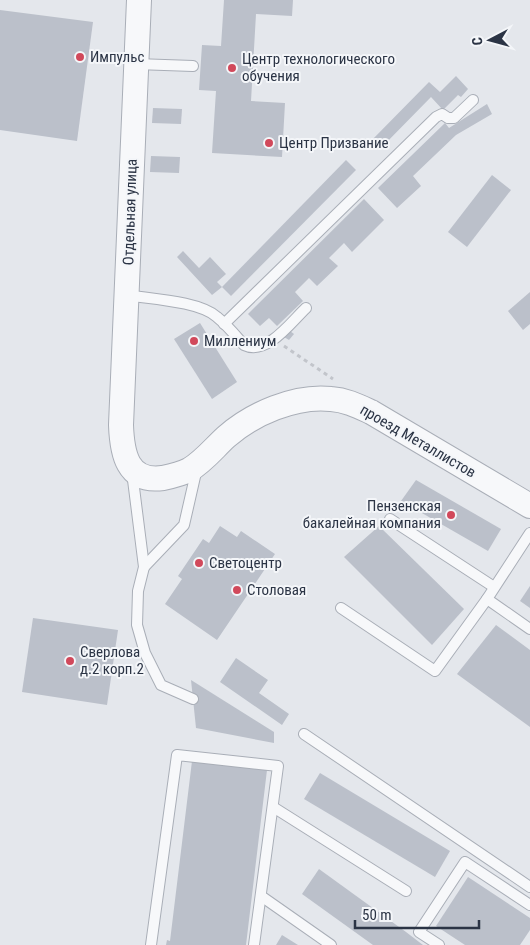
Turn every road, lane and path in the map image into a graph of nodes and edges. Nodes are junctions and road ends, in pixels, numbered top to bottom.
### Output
1 (139, 0) edge
2 (136, 64) junction
3 (193, 66) dead end
4 (473, 100) dead end
5 (126, 295) junction
6 (306, 308) dead end
7 (224, 324) junction
8 (274, 339) junction
9 (335, 380) dead end
10 (198, 463) junction
11 (131, 468) junction
12 (530, 506) edge
13 (390, 519) dead end
14 (530, 533) edge
15 (144, 567) junction
16 (494, 587) junction
17 (487, 599) junction
18 (341, 608) dead end
19 (530, 629) edge
20 (193, 699) dead end
21 (304, 734) dead end
22 (273, 807) junction
23 (530, 887) edge
24 (406, 891) dead end
25 (261, 896) junction
26 (530, 904) edge
27 (151, 945) edge
28 (254, 945) edge
29 (331, 945) edge
30 (439, 945) edge

1 - 2 street, Отдельная улица
2 - 3 lane
2 - 5 street, Отдельная улица
4 - 7 lane
5 - 7 lane
5 - 11 street, Отдельная улица
6 - 8 lane
7 - 8 lane
8 - 9 path
10 - 11 street, проезд Металлистов
10 - 12 street, проезд Металлистов
10 - 15 lane
11 - 15 lane
13 - 16 lane
14 - 16 lane
15 - 20 lane
16 - 17 lane
17 - 18 lane
17 - 19 lane
21 - 23 lane
22 - 24 lane
22 - 25 lane
22 - 27 lane
25 - 28 lane
25 - 29 lane
26 - 30 lane

